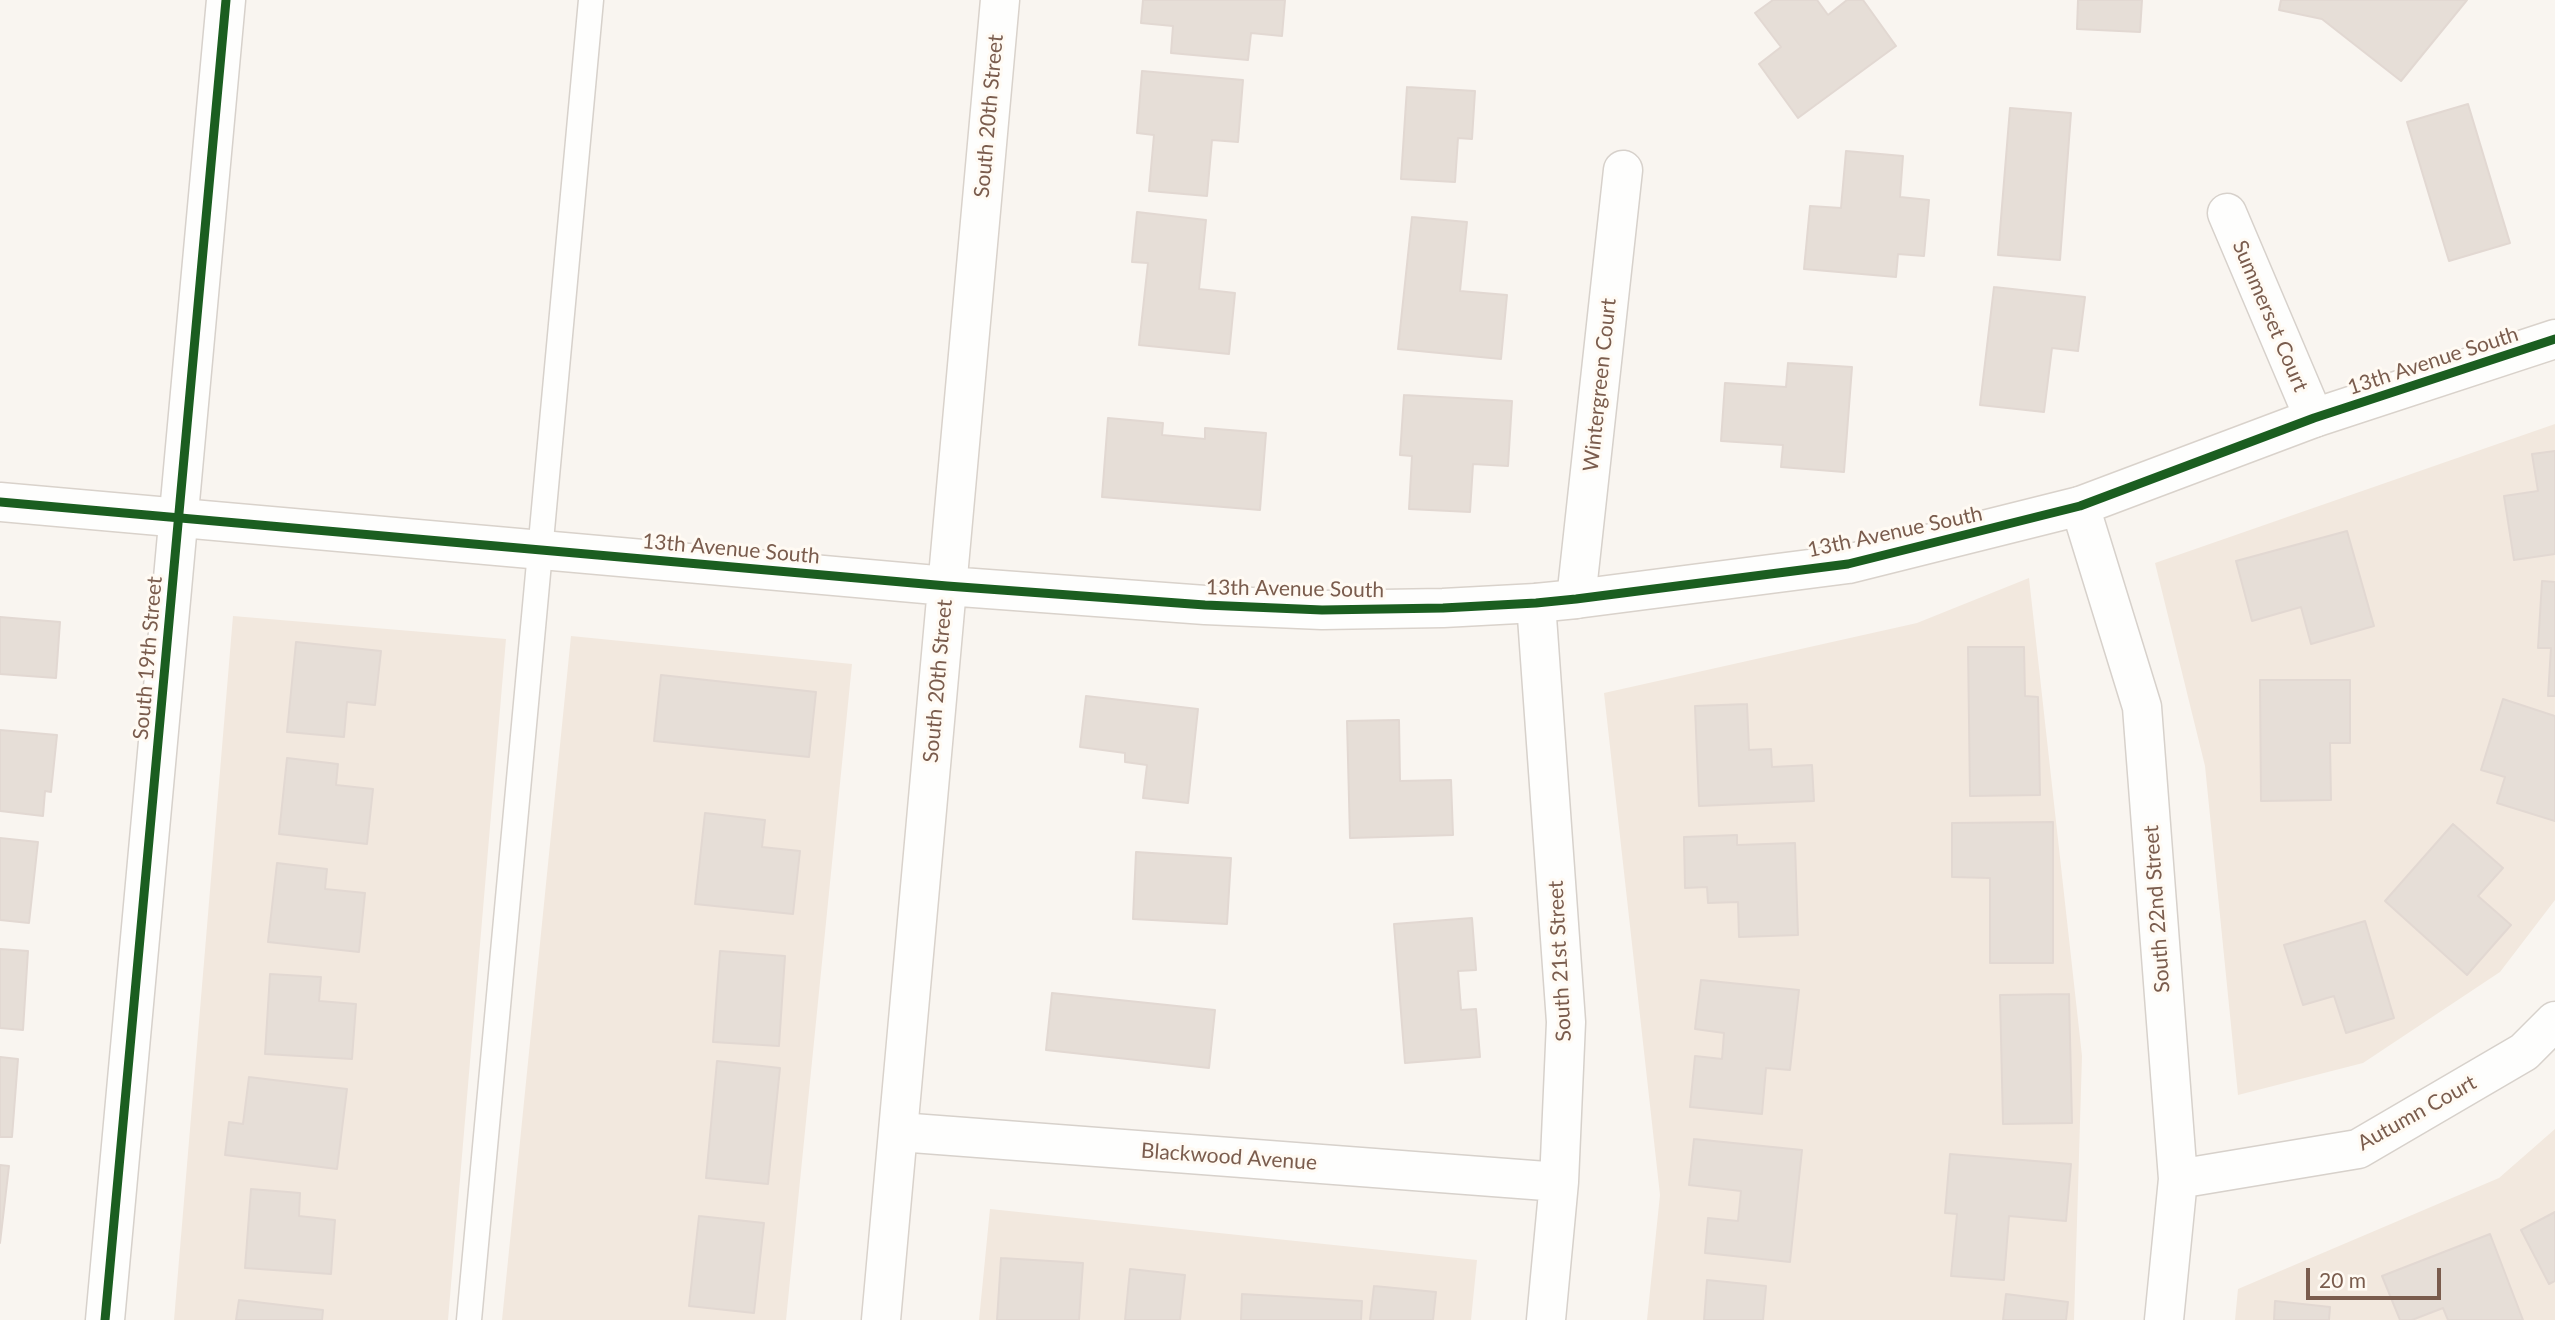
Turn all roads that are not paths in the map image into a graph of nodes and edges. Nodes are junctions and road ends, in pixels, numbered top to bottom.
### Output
1 (226, 0) edge
2 (591, 0) edge
3 (1000, 0) edge
4 (1623, 170) dead end
5 (2227, 213) dead end
6 (2555, 339) edge
7 (2314, 418) junction
8 (0, 502) edge
9 (2080, 506) junction
10 (179, 518) junction
11 (540, 550) junction
12 (947, 586) junction
13 (1576, 600) junction
14 (1536, 603) junction
15 (2555, 1021) edge
16 (899, 1132) junction
17 (2178, 1179) junction
18 (1559, 1182) junction
19 (104, 1320) edge
20 (469, 1320) edge
21 (881, 1320) edge
22 (1545, 1320) edge
23 (2164, 1320) edge

1 - 10 street, South 19th Street
2 - 11 lane
3 - 12 street, South 20th Street
4 - 13 street, Wintergreen Court
5 - 7 street, Summerset Court
6 - 7 street, 13th Avenue South
7 - 9 street, 13th Avenue South
8 - 10 street, 13th Avenue South
9 - 13 street, 13th Avenue South
9 - 17 street, South 22nd Street
10 - 11 street, 13th Avenue South
10 - 19 street, South 19th Street
11 - 12 street, 13th Avenue South
11 - 20 lane
12 - 14 street, 13th Avenue South
12 - 16 street, South 20th Street
13 - 14 street, 13th Avenue South
14 - 18 street, South 21st Street
15 - 17 street, Autumn Court
16 - 18 street, Blackwood Avenue
16 - 21 street, South 20th Street
17 - 23 street, South 22nd Street
18 - 22 street, South 21st Street

